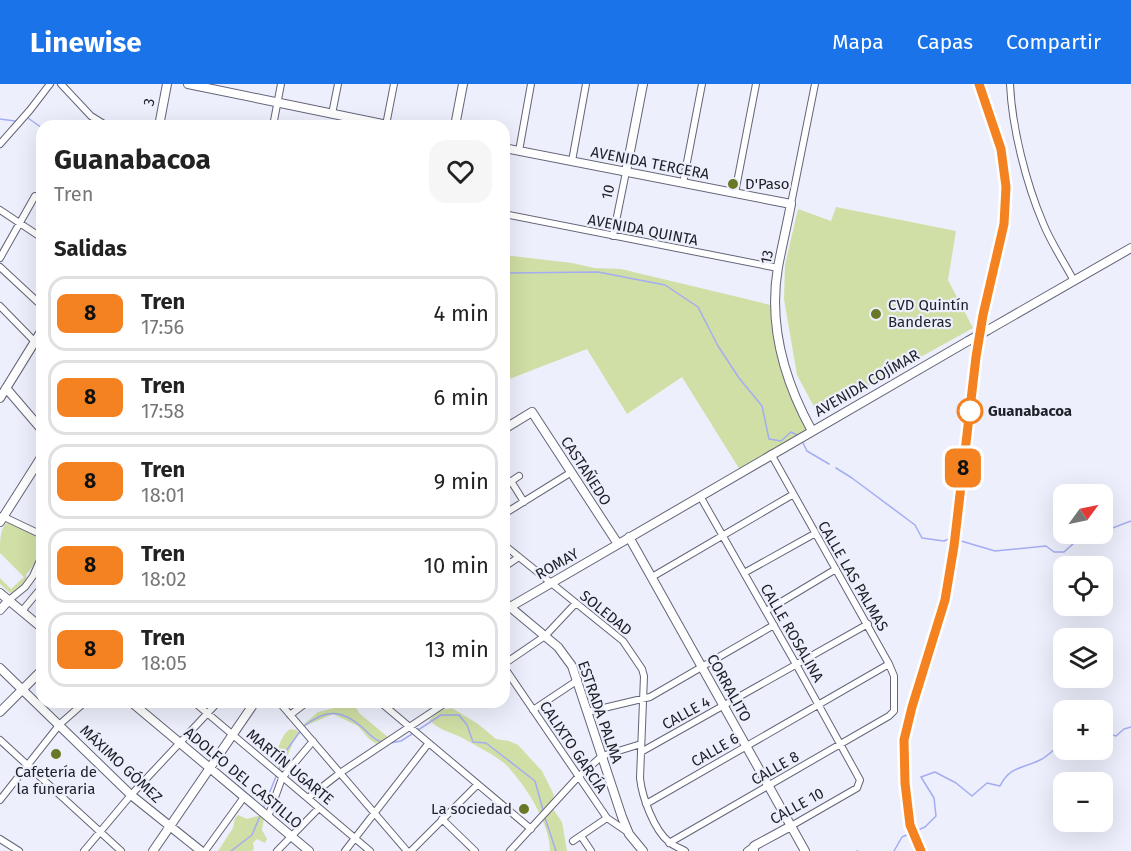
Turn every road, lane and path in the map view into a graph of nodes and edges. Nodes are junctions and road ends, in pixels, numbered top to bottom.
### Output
1 (50, 84) edge
2 (61, 84) edge
3 (167, 84) edge
4 (189, 84) edge
5 (281, 84) edge
6 (338, 84) edge
7 (394, 84) edge
8 (463, 84) edge
9 (531, 84) edge
10 (586, 84) edge
11 (644, 84) edge
12 (702, 84) edge
13 (756, 84) edge
14 (815, 84) edge
15 (1010, 84) edge
16 (217, 87) edge
17 (278, 103) junction
18 (332, 114) junction
19 (97, 120) edge
20 (160, 120) edge
21 (274, 120) edge
22 (363, 120) edge
23 (390, 120) edge
24 (456, 120) edge
25 (0, 144) edge
26 (510, 149) edge
27 (519, 151) junction
28 (572, 161) junction
29 (626, 172) junction
30 (683, 183) junction
31 (735, 193) junction
32 (36, 196) edge
33 (791, 204) junction
34 (0, 210) edge
35 (510, 215) edge
36 (19, 224) junction
37 (36, 234) edge
38 (613, 236) junction
39 (1131, 248) edge
40 (0, 258) edge
41 (0, 267) edge
42 (778, 268) junction
43 (1074, 280) junction
44 (36, 300) edge
45 (0, 306) edge
46 (35, 341) joint
47 (3, 385) edge
48 (0, 398) edge
49 (36, 423) edge
50 (510, 424) edge
51 (804, 435) junction
52 (771, 454) junction
53 (36, 465) edge
54 (570, 473) junction
55 (519, 476) dead end
56 (511, 482) joint
57 (792, 495) junction
58 (700, 496) junction
59 (524, 501) junction
60 (510, 510) edge
61 (1, 518) edge
62 (36, 533) edge
63 (814, 534) junction
64 (723, 536) junction
65 (629, 537) junction
66 (618, 544) junction
67 (510, 550) edge
68 (519, 557) junction
69 (510, 563) edge
70 (36, 567) edge
71 (836, 569) junction
72 (744, 573) junction
73 (652, 577) junction
74 (551, 584) junction
75 (0, 593) edge
76 (36, 595) edge
77 (9, 600) junction
78 (510, 603) edge
79 (576, 603) junction
80 (510, 607) edge
81 (0, 610) edge
82 (22, 611) junction
83 (766, 611) junction
84 (36, 623) edge
85 (868, 624) junction
86 (774, 625) junction
87 (545, 636) junction
88 (510, 661) edge
89 (889, 664) junction
90 (797, 666) junction
91 (702, 667) junction
92 (0, 668) edge
93 (510, 674) edge
94 (36, 676) edge
95 (578, 680) junction
96 (22, 689) junction
97 (644, 699) junction
98 (36, 702) edge
99 (819, 704) junction
100 (724, 706) junction
101 (43, 708) edge
102 (78, 708) edge
103 (138, 708) edge
104 (200, 708) edge
105 (212, 708) edge
106 (251, 708) edge
107 (284, 708) edge
108 (299, 708) edge
109 (387, 708) edge
110 (438, 708) edge
111 (533, 710) junction
112 (0, 712) edge
113 (587, 712) junction
114 (207, 714) junction
115 (892, 714) joint
116 (290, 715) junction
117 (60, 724) junction
118 (410, 728) junction
119 (232, 734) junction
120 (0, 740) edge
121 (313, 741) junction
122 (180, 743) junction
123 (428, 744) junction
124 (641, 744) junction
125 (841, 744) junction
126 (746, 746) junction
127 (641, 752) junction
128 (602, 756) junction
129 (26, 765) junction
130 (209, 767) junction
131 (340, 773) junction
132 (279, 775) junction
133 (578, 777) junction
134 (859, 784) joint
135 (477, 785) junction
136 (769, 786) junction
137 (131, 795) junction
138 (244, 796) junction
139 (308, 798) junction
140 (0, 800) edge
141 (646, 804) junction
142 (319, 808) junction
143 (374, 812) junction
144 (264, 814) junction
145 (442, 819) junction
146 (607, 819) junction
147 (791, 826) junction
148 (170, 827) junction
149 (531, 829) junction
150 (100, 832) junction
151 (629, 834) junction
152 (291, 836) junction
153 (581, 836) junction
154 (354, 838) junction
155 (0, 839) edge
156 (573, 841) dead end
157 (669, 843) junction
158 (752, 849) edge
159 (19, 851) edge
160 (84, 851) edge
161 (121, 851) edge
162 (153, 851) edge
163 (203, 851) edge
164 (277, 851) edge
165 (309, 851) edge
166 (345, 851) edge
167 (370, 851) edge
168 (409, 851) edge
169 (475, 851) edge
170 (510, 851) edge
171 (591, 851) edge
172 (644, 851) edge
173 (685, 851) edge
174 (805, 851) edge

1 - 25 street
2 - 19 street
3 - 20 street, 3
4 - 16 street
5 - 17 street
6 - 18 street
7 - 23 street
8 - 24 street
9 - 27 street
10 - 28 street
11 - 29 street, 10
12 - 30 street
13 - 31 street
14 - 33 street, 13
15 - 43 street
16 - 17 street
17 - 18 street
17 - 21 street
18 - 22 street
26 - 27 street, AVENIDA TERCERA
27 - 28 street, AVENIDA TERCERA
28 - 29 street, AVENIDA TERCERA
29 - 30 street, AVENIDA TERCERA
29 - 38 street, 10
30 - 31 street, AVENIDA TERCERA
31 - 33 street, AVENIDA TERCERA
32 - 36 street
33 - 42 street, 13
34 - 36 street
35 - 38 street, AVENIDA QUINTA
36 - 37 street
36 - 40 street
38 - 42 street, AVENIDA QUINTA
39 - 43 street, AVENIDA COJÍMAR
41 - 44 street
42 - 51 street, 13
43 - 51 street, AVENIDA COJÍMAR, bridge
45 - 46 street
46 - 47 street
47 - 48 street
47 - 49 street
50 - 54 street, CASTAÑEDO
51 - 52 street, AVENIDA COJÍMAR
52 - 57 street, CALLE LAS PALMAS
52 - 58 street, AVENIDA COJÍMAR
53 - 61 street
54 - 59 street
54 - 66 street, CASTAÑEDO
55 - 56 street
56 - 59 street
57 - 63 street, CALLE LAS PALMAS
57 - 64 street
58 - 64 street, CALLE ROSALINA
58 - 65 street, AVENIDA COJÍMAR
59 - 60 street
61 - 62 street
63 - 71 street, CALLE LAS PALMAS
63 - 72 street
64 - 72 street, CALLE ROSALINA
64 - 73 street
65 - 66 street, AVENIDA COJÍMAR
65 - 73 street, CORRALITO
66 - 74 street, ROMAY
67 - 68 street, SOLEDAD
68 - 69 street
68 - 74 street, SOLEDAD
70 - 77 street
71 - 83 street
71 - 85 street, CALLE LAS PALMAS
72 - 83 street, CALLE ROSALINA
73 - 91 street, CORRALITO
74 - 78 street, ROMAY
74 - 79 street, SOLEDAD
75 - 77 street
76 - 82 street
77 - 81 street
77 - 82 street
79 - 87 street
79 - 97 street, SOLEDAD
80 - 87 street, ESTRADA PALMA
82 - 84 street
83 - 86 street, CALLE ROSALINA
85 - 89 street, CALLE LAS PALMAS
85 - 90 street, CALLE 4
86 - 90 street, CALLE ROSALINA
86 - 91 street
87 - 88 street
87 - 95 street, ESTRADA PALMA
89 - 99 street, CALLE 6
89 - 115 street, CALLE LAS PALMAS
90 - 99 street, CALLE ROSALINA
90 - 100 street, CALLE 4
91 - 97 street
91 - 100 street, CORRALITO
92 - 96 street, MÁXIMO GÓMEZ
93 - 111 street, CALIXTO GARCÍA
94 - 96 street
95 - 111 street
95 - 113 street, ESTRADA PALMA
96 - 98 street, MÁXIMO GÓMEZ
96 - 112 street
97 - 113 street
97 - 124 street, SOLEDAD
99 - 125 street, CALLE ROSALINA
99 - 126 street, CALLE 6
100 - 126 street, CORRALITO
100 - 127 street, CALLE 4
101 - 117 street, MÁXIMO GÓMEZ
102 - 117 street
103 - 122 street, ADOLFO DEL CASTILLO
104 - 114 street, MARTÍN UGARTE
105 - 114 street
106 - 119 street
107 - 116 street
108 - 116 street
109 - 118 street
110 - 118 street
111 - 133 street, CALIXTO GARCÍA
113 - 128 street, ESTRADA PALMA
114 - 119 street, MARTÍN UGARTE
114 - 122 street
115 - 125 street, CALLE 8
116 - 121 street
117 - 129 street
117 - 137 street, MÁXIMO GÓMEZ
118 - 123 street
118 - 131 street
119 - 130 street
119 - 132 street, MARTÍN UGARTE
120 - 129 street
121 - 131 street
121 - 132 street
122 - 130 street, ADOLFO DEL CASTILLO
122 - 137 street
123 - 135 street
123 - 143 street
124 - 127 street, SOLEDAD
124 - 128 street
125 - 134 street, CALLE ROSALINA
125 - 136 street, CALLE 8
126 - 136 street, CORRALITO
126 - 141 street, CALLE 6
127 - 141 street, SOLEDAD
128 - 133 street
128 - 151 street, ESTRADA PALMA
129 - 140 street
129 - 150 street
130 - 138 street, ADOLFO DEL CASTILLO
130 - 148 street
131 - 139 street
131 - 143 street
132 - 139 street, MARTÍN UGARTE
132 - 144 street
133 - 146 street, CALIXTO GARCÍA
133 - 149 street
134 - 147 street, CALLE 10
135 - 145 street
135 - 149 street
136 - 147 street, CORRALITO
136 - 157 street, CALLE 8
137 - 148 street, MÁXIMO GÓMEZ
137 - 150 street
138 - 144 street, ADOLFO DEL CASTILLO
138 - 163 street
139 - 142 street, MARTÍN UGARTE
141 - 157 street, SOLEDAD
142 - 152 street
142 - 154 street, MARTÍN UGARTE
143 - 154 street
143 - 168 street
144 - 152 street, ADOLFO DEL CASTILLO
145 - 168 street
145 - 169 street
146 - 151 street, CALIXTO GARCÍA
146 - 153 street
147 - 158 street, CALLE 10
147 - 174 street, CORRALITO
148 - 162 street
148 - 163 street, MÁXIMO GÓMEZ
149 - 170 street
150 - 160 street
150 - 161 street
151 - 172 street, ESTRADA PALMA
152 - 164 street
152 - 165 street, ADOLFO DEL CASTILLO
153 - 156 street
153 - 171 street
154 - 166 street
154 - 167 street, MARTÍN UGARTE
155 - 159 street
157 - 173 street

